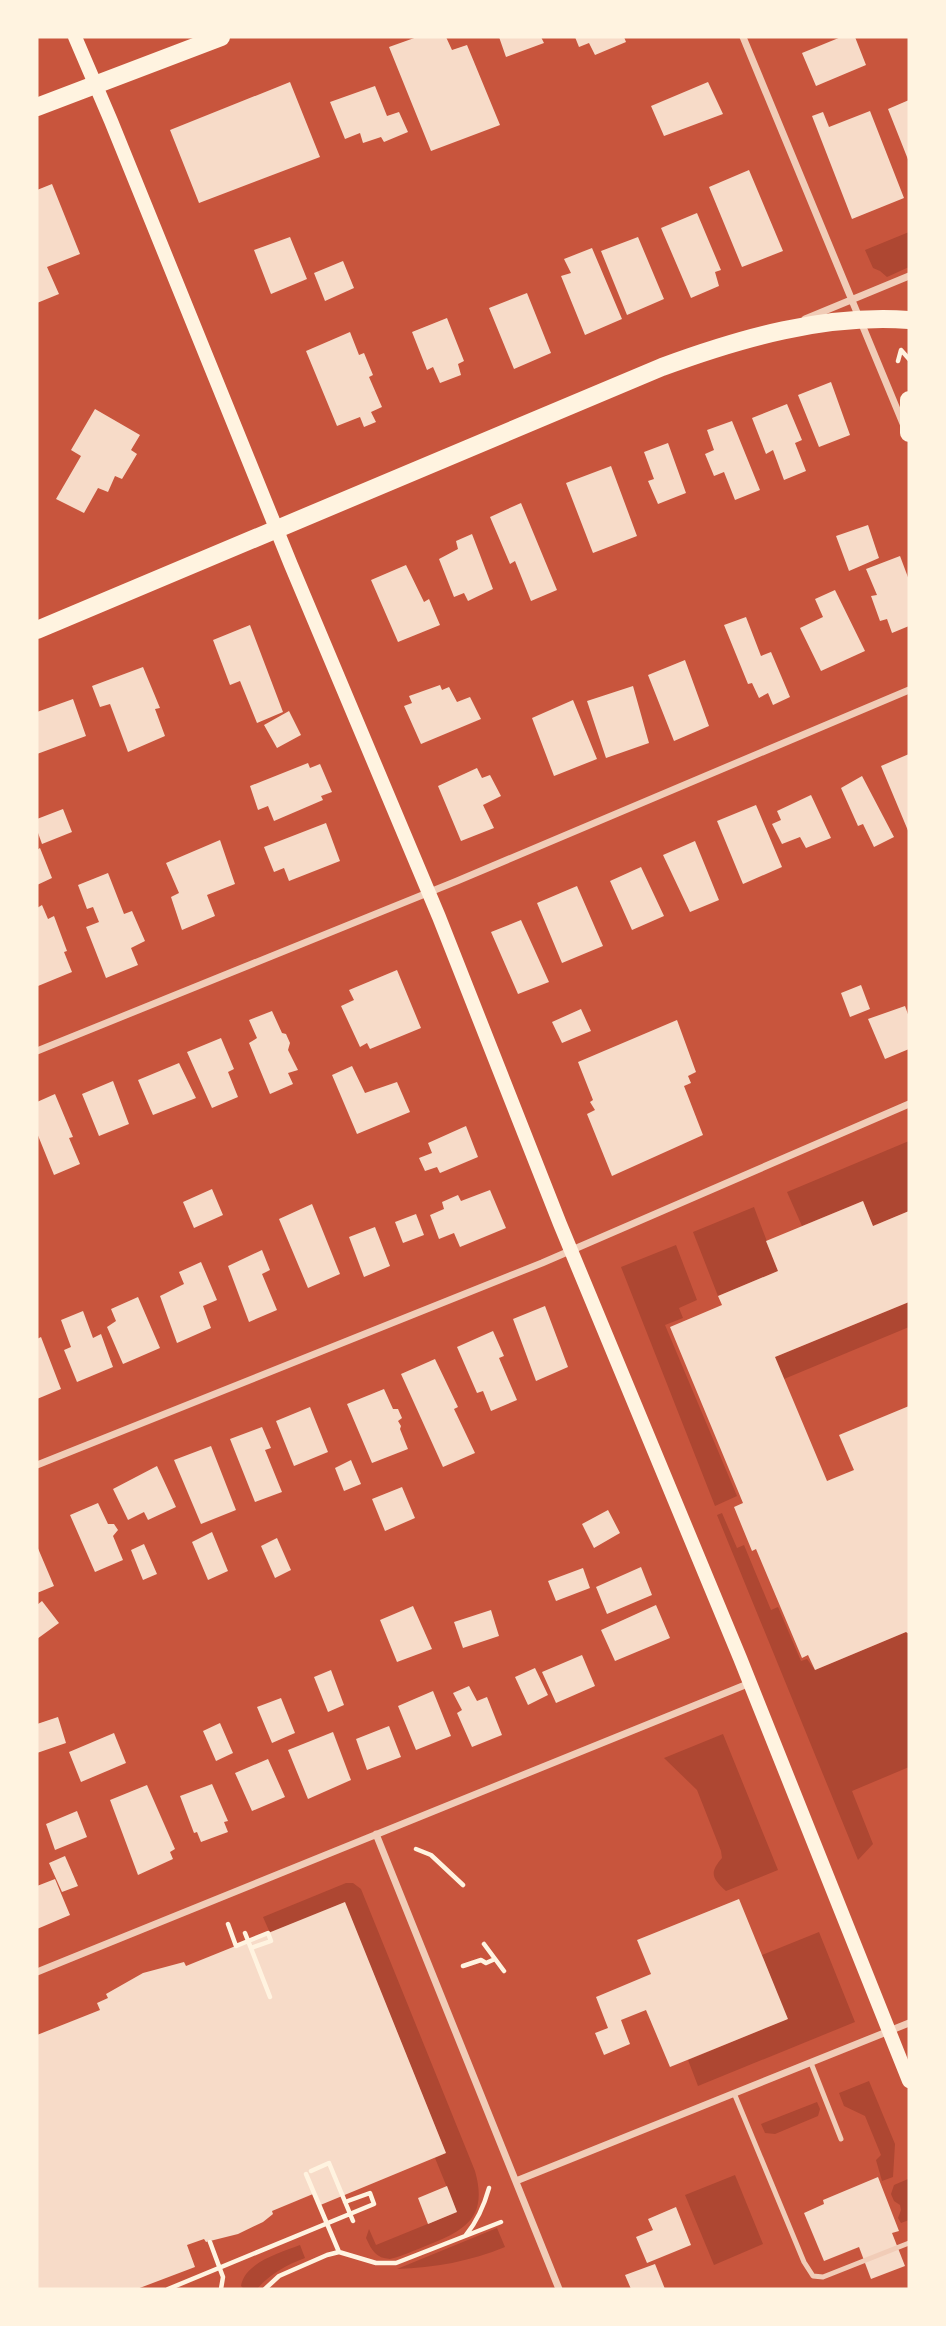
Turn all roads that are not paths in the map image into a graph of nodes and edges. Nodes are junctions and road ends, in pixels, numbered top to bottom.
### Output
1 (75, 37) edge
2 (221, 37) edge
3 (744, 37) edge
4 (95, 84) junction
5 (37, 107) edge
6 (909, 276) edge
7 (851, 301) junction
8 (860, 320) junction
9 (909, 320) edge
10 (775, 331) junction
11 (909, 400) edge
12 (909, 433) edge
13 (909, 440) edge
14 (277, 530) junction
15 (37, 630) edge
16 (909, 690) edge
17 (429, 892) junction
18 (37, 1051) edge
19 (909, 1104) edge
20 (571, 1251) junction
21 (37, 1465) edge
22 (750, 1683) junction
23 (376, 1834) junction
24 (37, 1972) edge
25 (909, 2023) edge
26 (889, 2031) junction
27 (811, 2063) junction
28 (909, 2081) edge
29 (734, 2093) junction
30 (841, 2139) dead end
31 (516, 2180) junction
32 (909, 2243) edge
33 (559, 2289) edge

1 - 4 main road
2 - 4 main road
3 - 7 street
4 - 5 main road
4 - 14 main road
6 - 7 street
7 - 8 street
7 - 10 street
8 - 9 main road
8 - 10 main road
8 - 13 street
10 - 14 main road
11 - 12 main road
14 - 15 main road
14 - 17 main road
16 - 17 street
17 - 18 street
17 - 20 main road
19 - 20 street
20 - 21 street
20 - 22 main road
22 - 23 street
22 - 26 main road
23 - 24 street
23 - 31 street
25 - 26 street
26 - 27 street
26 - 28 main road
27 - 29 street
27 - 30 lane
29 - 31 street
29 - 32 lane
31 - 33 street

